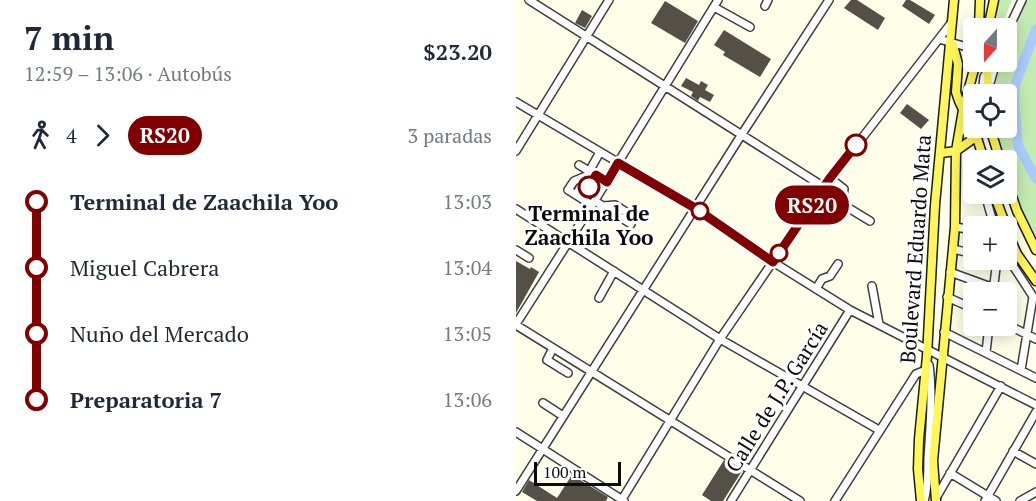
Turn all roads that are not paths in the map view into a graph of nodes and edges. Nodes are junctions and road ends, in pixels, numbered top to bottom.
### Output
1 (529, 0) edge
2 (609, 0) edge
3 (718, 0) edge
4 (829, 0) edge
5 (954, 0) edge
6 (980, 0) edge
7 (994, 0) edge
8 (1022, 0) edge
9 (714, 8) junction
10 (980, 18) edge
11 (990, 18) edge
12 (1014, 18) edge
13 (954, 20) junction
14 (750, 27) dead end
15 (587, 35) junction
16 (939, 39) junction
17 (952, 41) junction
18 (963, 45) edge
19 (665, 86) junction
20 (516, 102) edge
21 (963, 110) joint
22 (540, 115) junction
23 (742, 134) junction
24 (977, 138) joint
25 (993, 138) edge
26 (995, 144) junction
27 (982, 150) edge
28 (982, 150) edge
29 (997, 150) edge
30 (516, 151) edge
31 (956, 151) junction
32 (600, 152) junction
33 (941, 153) junction
34 (618, 163) junction
35 (579, 165) dead end
36 (590, 174) junction
37 (830, 178) junction
38 (607, 182) junction
39 (824, 187) junction
40 (594, 203) junction
41 (1015, 204) edge
42 (695, 208) junction
43 (516, 209) edge
44 (632, 221) dead end
45 (870, 221) dead end
46 (955, 227) junction
47 (963, 228) edge
48 (568, 242) junction
49 (952, 249) junction
50 (516, 250) edge
51 (1036, 250) edge
52 (963, 252) edge
53 (1017, 254) edge
54 (529, 258) dead end
55 (773, 262) junction
56 (838, 264) dead end
57 (1016, 270) edge
58 (614, 271) junction
59 (950, 272) junction
60 (1036, 281) edge
61 (974, 282) edge
62 (872, 286) dead end
63 (644, 290) junction
64 (816, 290) junction
65 (948, 297) junction
66 (598, 298) dead end
67 (1034, 299) edge
68 (963, 304) edge
69 (850, 310) junction
70 (879, 324) junction
71 (516, 325) edge
72 (1017, 330) edge
73 (944, 332) junction
74 (1026, 334) junction
75 (988, 336) edge
76 (720, 339) junction
77 (1036, 339) edge
78 (553, 348) junction
79 (986, 352) junction
80 (927, 353) junction
81 (943, 357) junction
82 (926, 370) junction
83 (1020, 370) junction
84 (592, 371) junction
85 (568, 374) dead end
86 (1036, 378) edge
87 (1001, 386) junction
88 (802, 387) junction
89 (543, 403) dead end
90 (1036, 405) edge
91 (1036, 412) edge
92 (563, 416) junction
93 (670, 422) junction
94 (879, 430) junction
95 (516, 432) edge
96 (543, 448) junction
97 (1013, 451) junction
98 (1036, 464) edge
99 (750, 470) junction
100 (950, 473) junction
101 (516, 491) edge
102 (1036, 492) edge
103 (986, 498) edge
104 (622, 500) edge
105 (936, 500) edge
106 (731, 501) edge
107 (800, 501) edge
108 (835, 501) edge
109 (923, 501) edge
110 (996, 501) edge
111 (1020, 501) edge

1 - 15 street
2 - 15 street
3 - 9 street
4 - 23 street
5 - 13 main road, Boulevard Eduardo Mata
6 - 10 main road
7 - 11 main road
8 - 12 street
9 - 14 street
9 - 19 street
13 - 16 street
13 - 17 main road, Boulevard Eduardo Mata
15 - 19 street
15 - 22 street
16 - 17 street
16 - 37 street
17 - 18 street
17 - 21 main road
17 - 33 main road, Boulevard Eduardo Mata
19 - 23 street
19 - 34 street
20 - 22 street
21 - 31 main road, Boulevard Eduardo Mata
22 - 30 street
22 - 32 street
23 - 39 street
23 - 42 street
24 - 27 main road
24 - 31 main road
25 - 26 main road
26 - 28 main road
26 - 29 main road
31 - 33 main road
31 - 46 main road, Boulevard Eduardo Mata
32 - 34 street
32 - 36 street
33 - 80 main road, Boulevard Eduardo Mata
34 - 38 street
34 - 42 street
35 - 36 street
36 - 38 street
36 - 40 street
37 - 39 street
37 - 45 street
38 - 40 street
39 - 55 street
40 - 44 street
40 - 48 street
41 - 51 main road
42 - 55 street
42 - 63 street
43 - 48 street
46 - 47 street
46 - 49 main road, Boulevard Eduardo Mata
48 - 58 street
48 - 71 street
49 - 52 street
49 - 59 main road, Boulevard Eduardo Mata
50 - 54 street
53 - 60 main road
55 - 64 street
55 - 76 street
56 - 64 street
57 - 67 street
58 - 63 street
58 - 66 street
59 - 61 street
59 - 65 main road, Boulevard Eduardo Mata
62 - 70 street
63 - 76 street
63 - 84 street
64 - 69 street
65 - 68 street
65 - 73 main road, Boulevard Eduardo Mata
67 - 74 street
69 - 70 street
69 - 88 street, Calle de J.P. García
70 - 80 street
71 - 78 street
72 - 74 street
73 - 79 street
73 - 81 main road, Boulevard Eduardo Mata
74 - 77 street
74 - 83 street
75 - 79 street
76 - 88 street
76 - 93 street
78 - 84 street
78 - 85 street
79 - 83 street
80 - 81 street
80 - 82 main road, Boulevard Eduardo Mata
80 - 109 street
81 - 87 street
81 - 105 main road, Boulevard Eduardo Mata
82 - 94 street
82 - 109 main road, Boulevard Eduardo Mata
83 - 86 street
84 - 92 street
84 - 93 street
87 - 90 street
87 - 100 street
88 - 94 street
88 - 99 street, Calle de J.P. García
89 - 92 street
91 - 97 street
92 - 96 street
93 - 99 street
93 - 104 street
94 - 108 street
95 - 96 street
96 - 101 street
96 - 104 street
97 - 98 street
97 - 103 street
99 - 106 street, Calle de J.P. García
99 - 107 street
100 - 103 street
100 - 105 street
102 - 111 street
103 - 110 street

